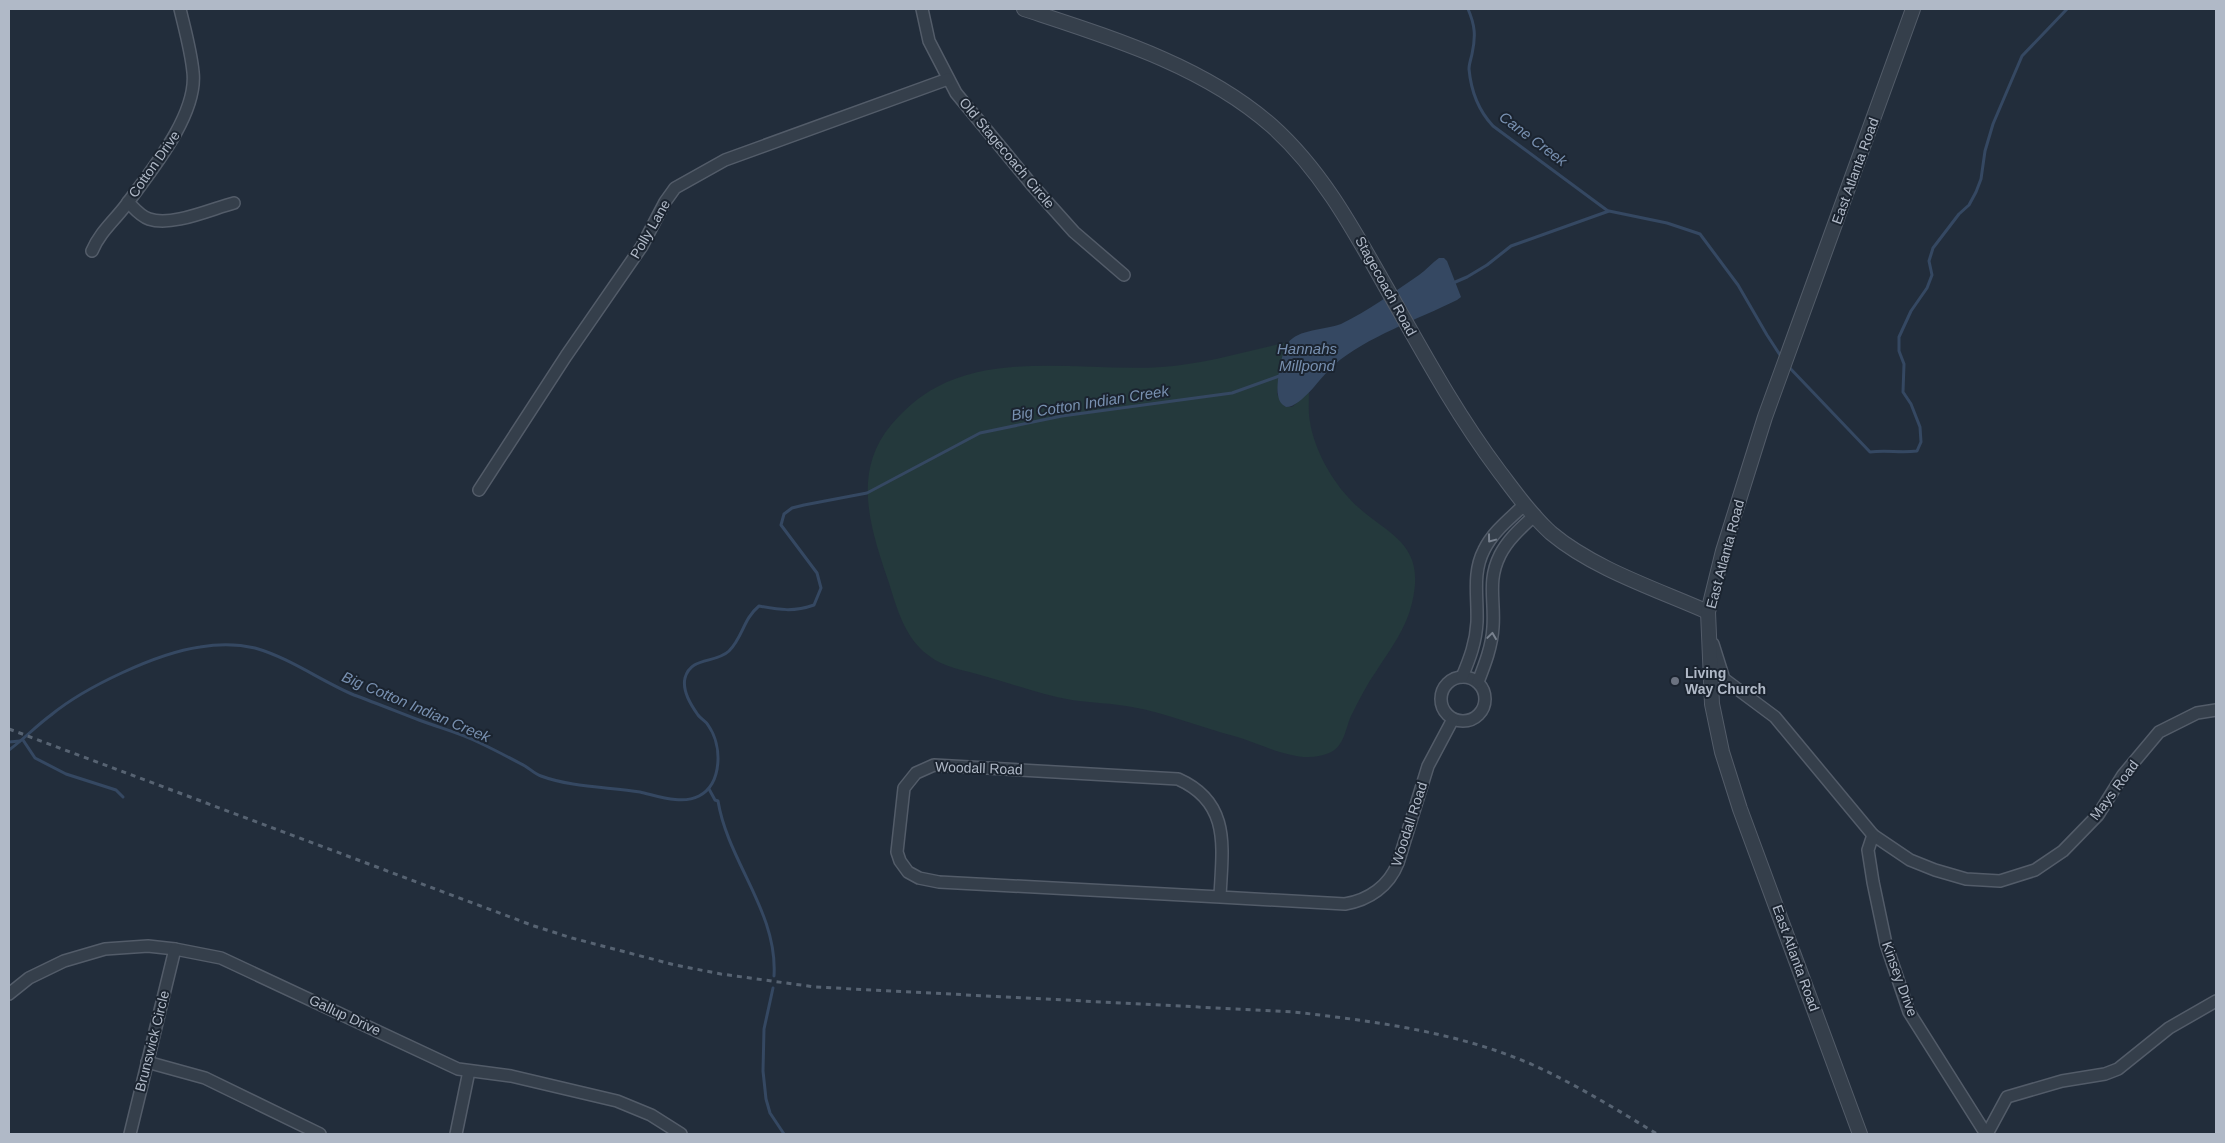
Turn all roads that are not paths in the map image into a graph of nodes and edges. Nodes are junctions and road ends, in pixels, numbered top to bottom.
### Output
1 (180, 9) edge
2 (922, 9) edge
3 (1024, 9) edge
4 (1913, 9) edge
5 (948, 79) junction
6 (128, 202) junction
7 (234, 203) dead end
8 (92, 251) dead end
9 (1124, 275) dead end
10 (479, 490) dead end
11 (1530, 510) junction
12 (1708, 612) junction
13 (1462, 677) junction
14 (1478, 682) junction
15 (2216, 710) edge
16 (1453, 718) junction
17 (1873, 835) junction
18 (1220, 897) junction
19 (175, 949) junction
20 (9, 994) edge
21 (2216, 1001) edge
22 (147, 1062) junction
23 (469, 1071) junction
24 (130, 1134) edge
25 (320, 1134) edge
26 (456, 1134) edge
27 (681, 1134) edge
28 (1860, 1134) edge
29 (1986, 1134) edge

1 - 6 street, Cotton Drive
2 - 5 street, Old Stagecoach Circle
3 - 11 street, Stagecoach Road
4 - 12 street, East Atlanta Road
5 - 9 street, Old Stagecoach Circle
5 - 10 street, Polly Lane
6 - 7 street
6 - 8 street, Cotton Drive
11 - 12 street, Stagecoach Road
11 -> 13 street
14 -> 11 street
12 - 17 street, Mays Road
12 - 28 street, East Atlanta Road
13 - 14 street
13 - 16 street
14 - 16 street
15 - 17 street, Mays Road
16 - 18 street, Woodall Road
17 - 29 street, Kinsey Drive
18 - 18 street, Woodall Road
19 - 20 street, Gallup Drive
19 - 22 street, Brunswick Circle
19 - 23 street, Gallup Drive
21 - 29 street
22 - 24 street, Brunswick Circle
22 - 25 street
23 - 26 street
23 - 27 street, Gallup Drive

